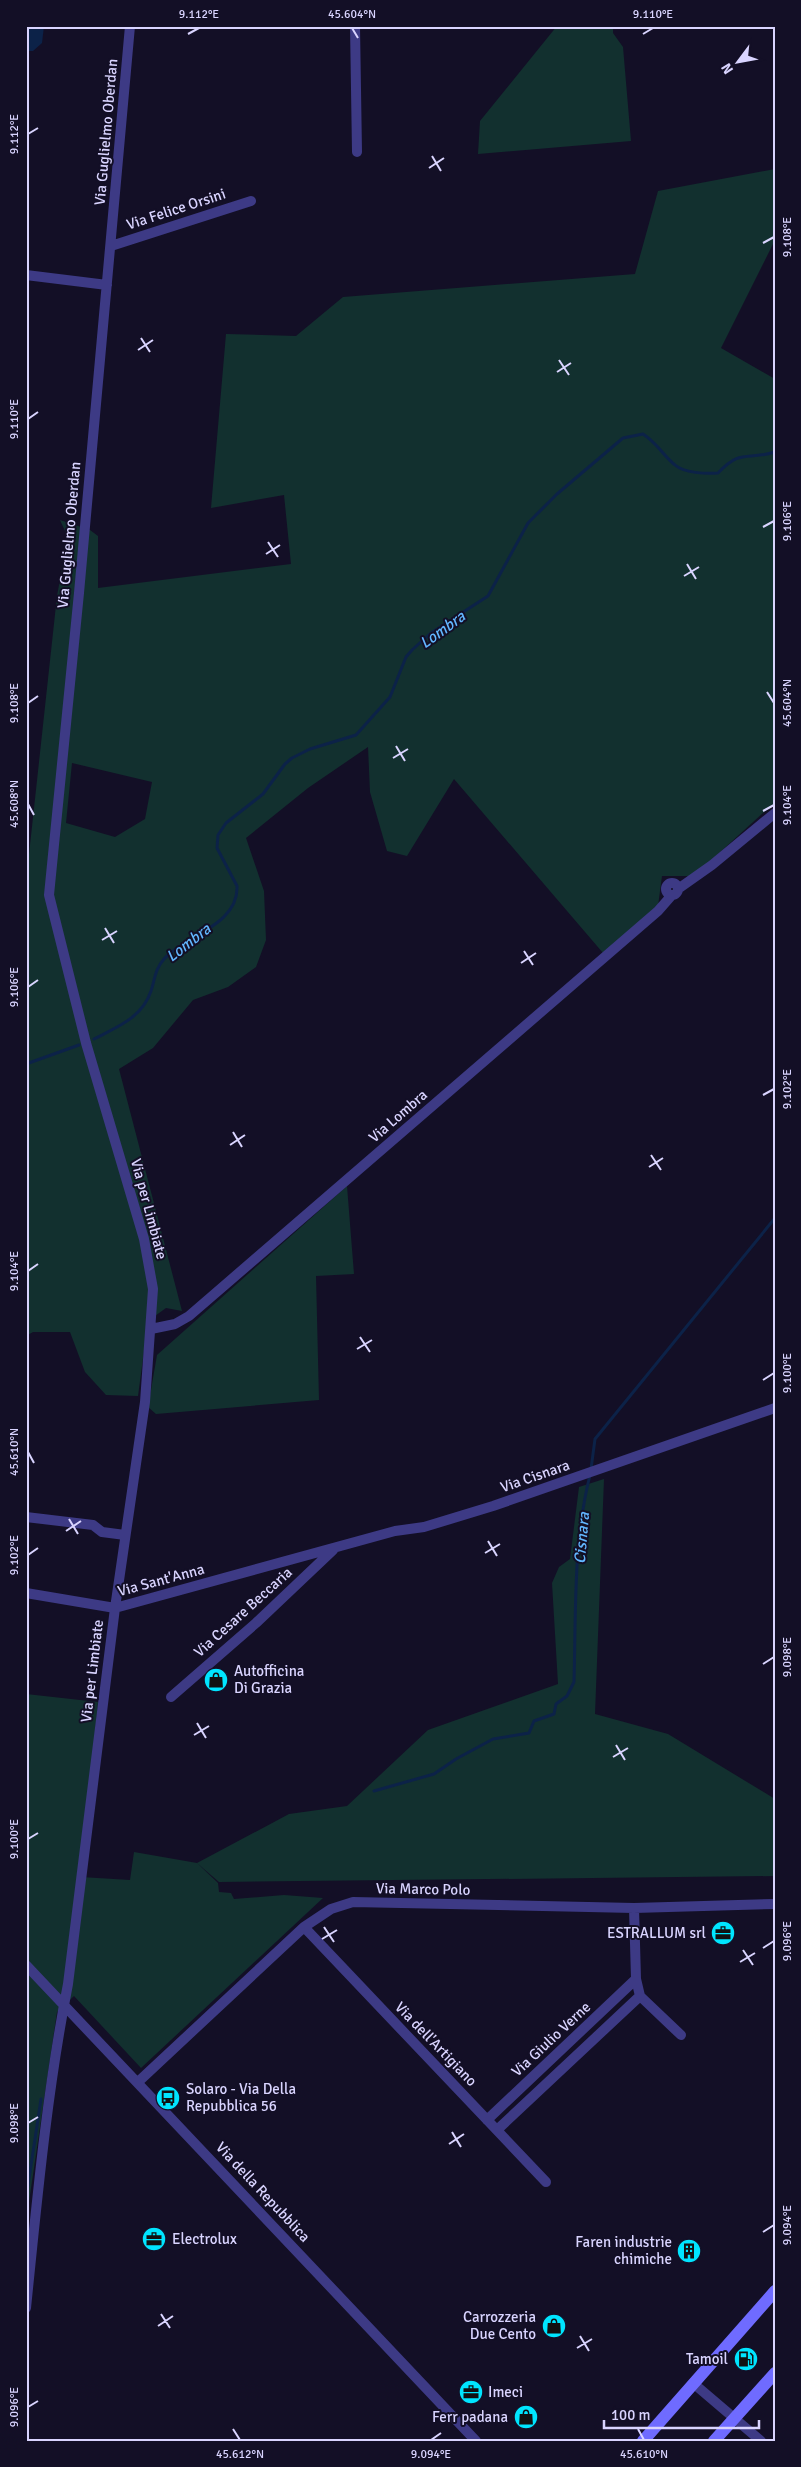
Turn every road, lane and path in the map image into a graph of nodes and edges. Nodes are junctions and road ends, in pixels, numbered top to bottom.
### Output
1 (130, 26) edge
2 (355, 26) edge
3 (357, 152) dead end
4 (250, 201) dead end
5 (111, 246) junction
6 (26, 275) edge
7 (107, 285) junction
8 (775, 813) edge
9 (86, 1043) joint
10 (151, 1329) junction
11 (775, 1408) edge
12 (26, 1517) edge
13 (125, 1535) junction
14 (334, 1549) junction
15 (302, 1558) joint
16 (26, 1593) edge
17 (115, 1608) junction
18 (171, 1697) dead end
19 (775, 1904) edge
20 (634, 1908) junction
21 (304, 1927) junction
22 (26, 1965) edge
23 (636, 1979) junction
24 (640, 1996) junction
25 (64, 2005) junction
26 (681, 2035) dead end
27 (138, 2082) junction
28 (487, 2120) junction
29 (497, 2130) junction
30 (546, 2182) dead end
31 (775, 2291) edge
32 (26, 2308) edge
33 (775, 2373) edge
34 (693, 2383) junction
35 (734, 2418) junction
36 (476, 2441) edge
37 (642, 2441) edge
38 (714, 2441) edge
39 (761, 2441) edge

1 - 5 street, Via Guglielmo Oberdan
2 - 3 street
4 - 5 street, Via Felice Orsini
5 - 7 street, Via Guglielmo Oberdan
6 - 7 street
7 - 9 street, Via Guglielmo Oberdan
8 - 10 street, Via Lombra
9 - 10 street, Via per Limbiate
10 - 13 street, Via per Limbiate
11 - 14 street, Via Cisnara
12 - 13 street
13 - 17 street, Via per Limbiate
14 - 15 street, Via Cisnara
14 - 18 street, Via Cesare Beccaria
15 - 17 street, Via Sant'Anna
16 - 17 street, Via Sant'Anna
17 - 25 street, Via per Limbiate
19 - 20 street, Via Marco Polo
20 - 21 street, Via Marco Polo
20 - 23 street
21 - 27 street, Via Marco Polo
21 - 28 street, Via dell'Artigiano
22 - 25 street, Via della Repubblica
23 - 24 street
23 - 28 street, Via Giulio Verne
24 - 26 street
24 - 29 street, Via Giulio Verne
25 - 27 street, Via della Repubblica
25 - 32 street, Via per Limbiate
27 - 36 street, Via della Repubblica
28 - 29 street, Via dell'Artigiano
29 - 30 street, Via dell'Artigiano
31 - 34 street
33 - 35 street
34 - 35 street
34 - 37 street
35 - 38 street
35 - 39 street

